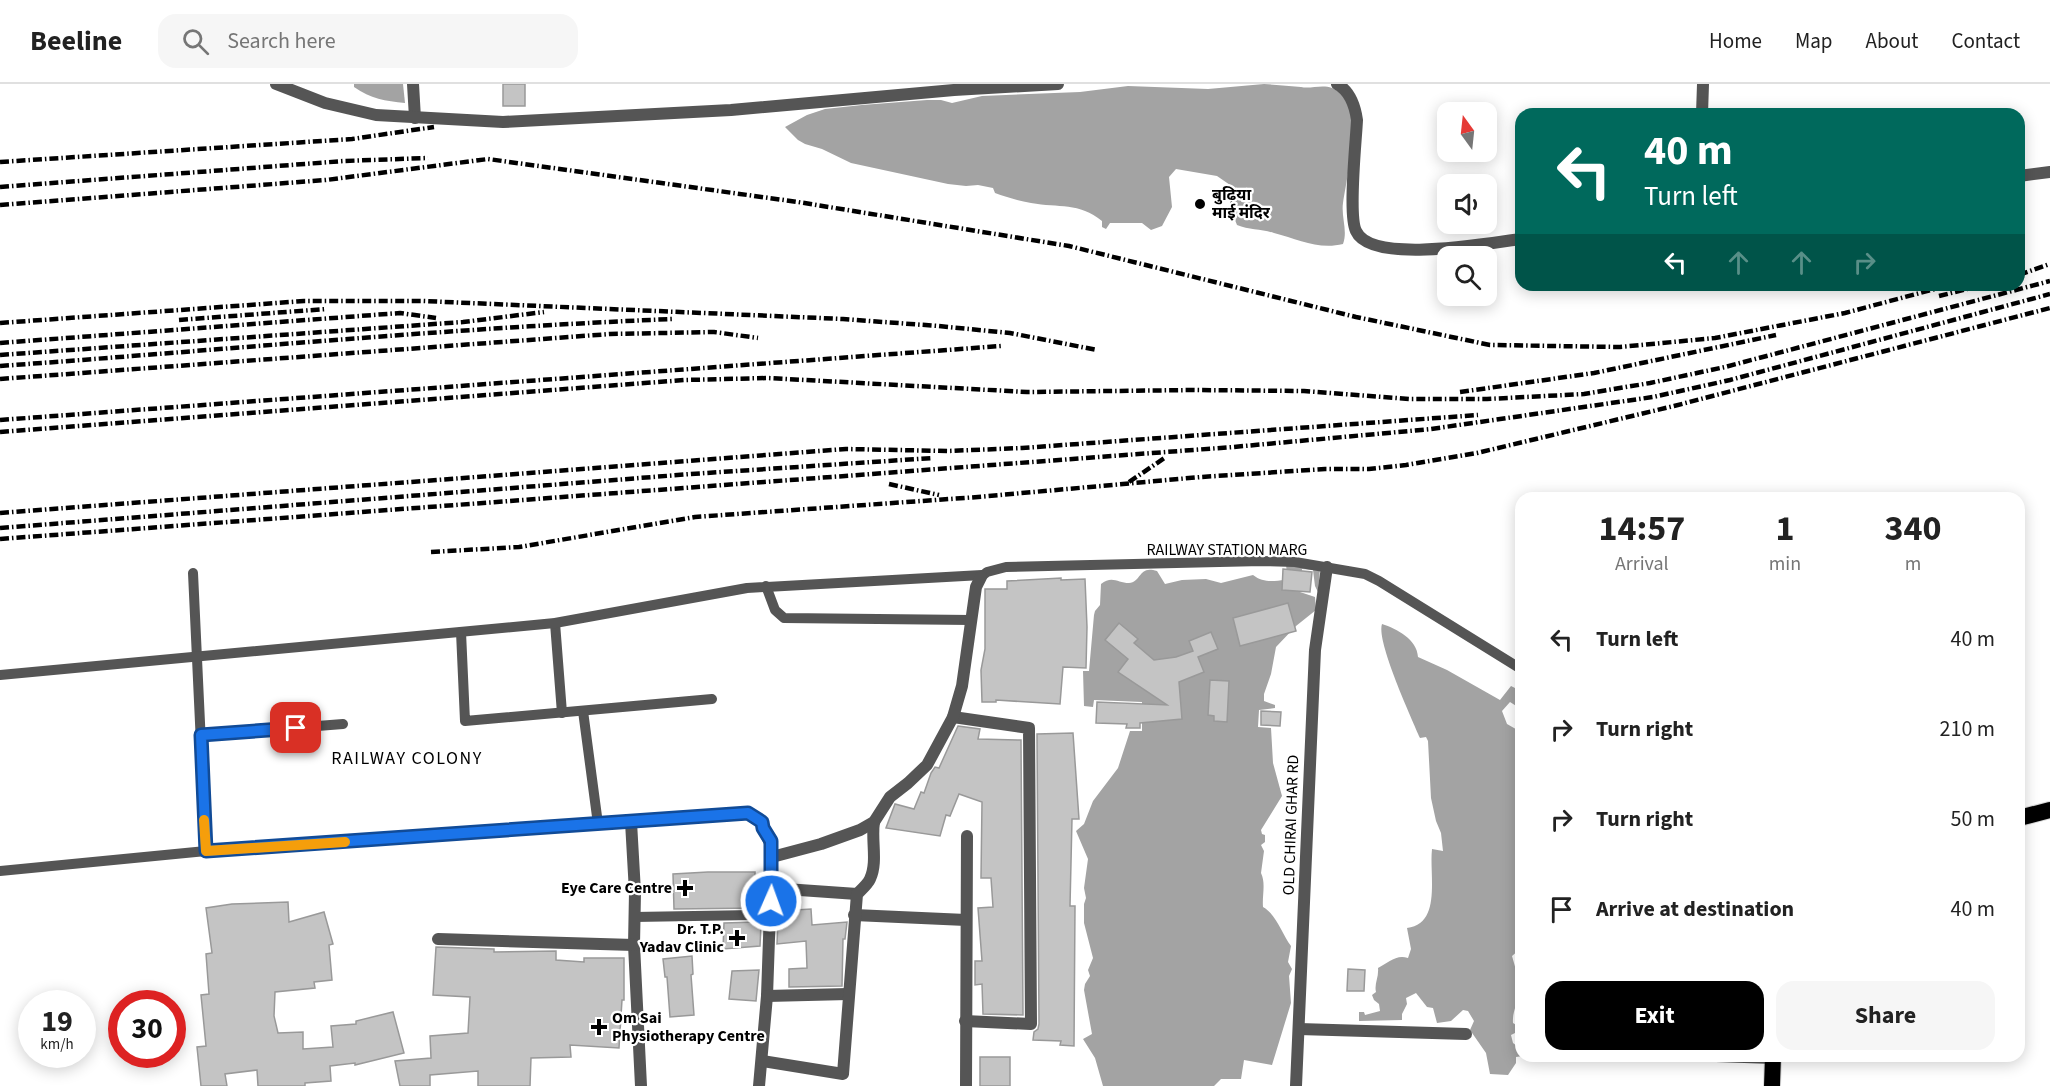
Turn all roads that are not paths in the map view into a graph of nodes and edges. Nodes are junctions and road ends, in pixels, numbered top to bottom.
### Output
1 (276, 84) edge
2 (413, 84) edge
3 (1058, 84) edge
4 (1337, 84) edge
5 (1703, 84) edge
6 (1350, 89) edge
7 (1702, 108) edge
8 (415, 118) junction
9 (2050, 172) edge
10 (2025, 175) edge
11 (1515, 240) edge
12 (1327, 567) junction
13 (193, 573) dead end
14 (981, 576) junction
15 (766, 586) junction
16 (971, 620) junction
17 (555, 623) junction
18 (460, 632) junction
19 (197, 656) junction
20 (1515, 665) edge
21 (0, 675) edge
22 (712, 699) dead end
23 (584, 711) junction
24 (562, 713) junction
25 (952, 717) junction
26 (344, 724) dead end
27 (201, 735) junction
28 (2050, 810) edge
29 (748, 813) joint
30 (2025, 816) edge
31 (631, 822) junction
32 (874, 822) junction
33 (598, 824) junction
34 (967, 836) dead end
35 (206, 851) junction
36 (772, 857) junction
37 (0, 871) edge
38 (771, 888) junction
39 (857, 894) junction
40 (754, 915) dead end
41 (854, 915) junction
42 (634, 917) junction
43 (966, 920) junction
44 (438, 939) dead end
45 (634, 945) junction
46 (848, 994) junction
47 (767, 996) junction
48 (965, 1021) junction
49 (1299, 1029) junction
50 (1466, 1034) dead end
51 (762, 1061) junction
52 (1773, 1062) edge
53 (641, 1086) edge
54 (759, 1086) edge
55 (966, 1086) edge
56 (1296, 1086) edge
57 (1772, 1086) edge

1 - 8 street
2 - 8 street
3 - 8 street
4 - 6 street
5 - 7 street
6 - 11 street
9 - 10 street
12 - 14 lane, RAILWAY STATION MARG
12 - 20 lane, RAILWAY STATION MARG
12 - 49 street, OLD CHIRAI GHAR RD
13 - 19 lane
14 - 15 lane, RAILWAY STATION MARG
14 - 16 street
15 - 16 lane
15 - 17 lane, RAILWAY STATION MARG
16 - 25 street
17 - 18 lane, RAILWAY STATION MARG
17 - 24 lane
18 - 19 lane, RAILWAY STATION MARG
18 - 24 lane
19 - 21 lane, RAILWAY STATION MARG
19 - 27 lane
22 - 23 lane
23 - 24 lane
23 - 33 lane
25 - 32 street
25 - 48 street
26 - 27 lane
27 - 35 lane
28 - 30 highway
29 - 31 lane
29 - 36 street
31 - 33 lane
31 - 42 street
32 - 36 street
32 - 39 street
33 - 35 lane
34 - 43 street
35 - 37 lane
36 - 38 street
38 - 39 street
38 - 47 street
39 - 41 street
40 - 42 lane
41 - 43 street
41 - 46 street
42 - 45 street
43 - 48 street
44 - 45 street
45 - 53 street
46 - 47 street
46 - 51 street
47 - 51 street
48 - 55 street
49 - 50 street
49 - 56 street, OLD CHIRAI GHAR RD
51 - 54 street
52 - 57 highway

